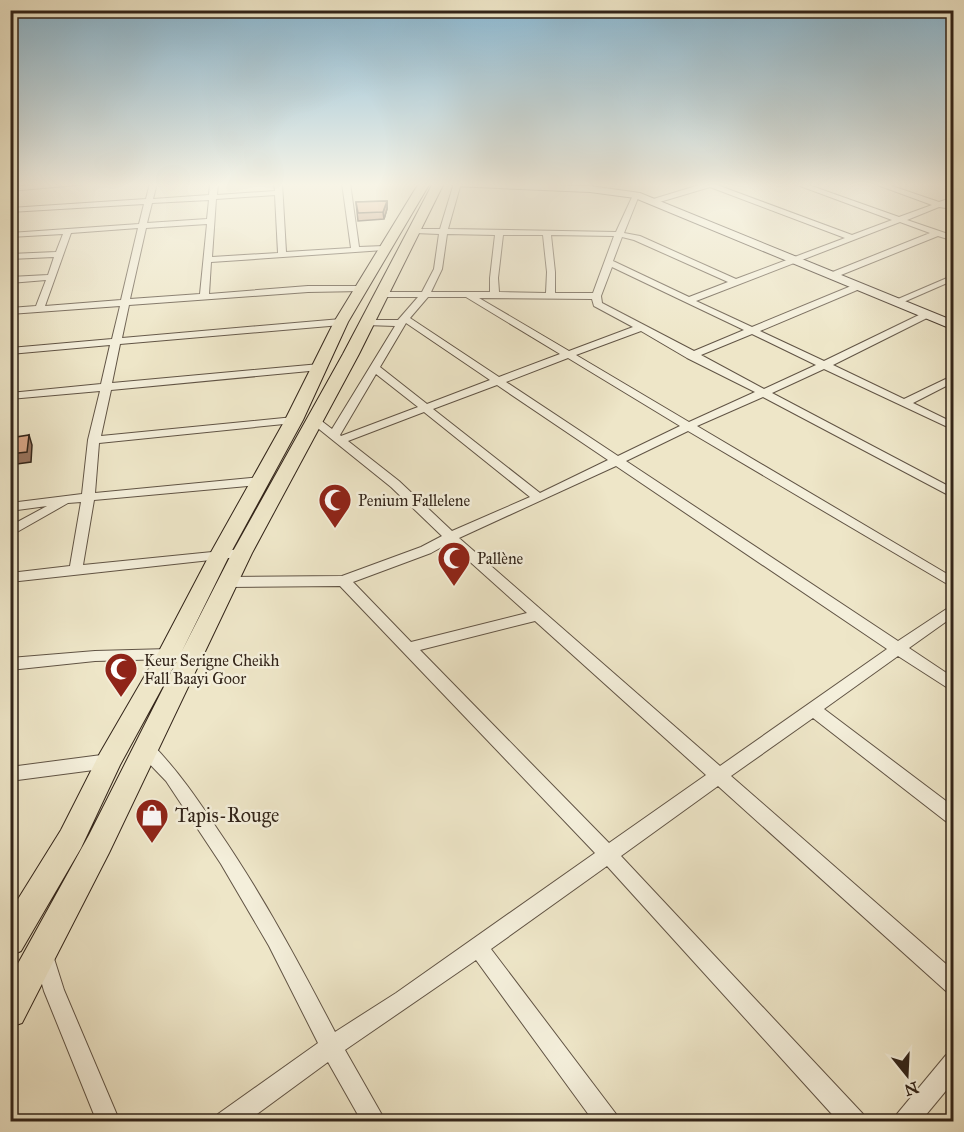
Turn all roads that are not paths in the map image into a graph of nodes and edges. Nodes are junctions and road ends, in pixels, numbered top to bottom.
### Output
1 (66, 236) edge
2 (140, 236) edge
3 (209, 236) edge
4 (281, 236) edge
5 (353, 236) edge
6 (392, 236) edge
7 (412, 236) edge
8 (443, 236) edge
9 (498, 236) edge
10 (547, 236) edge
11 (618, 236) edge
12 (627, 236) edge
13 (736, 236) edge
14 (846, 236) edge
15 (858, 236) edge
16 (931, 236) edge
17 (852, 238) junction
18 (384, 248) junction
19 (355, 250) junction
20 (60, 254) junction
21 (282, 255) junction
22 (10, 257) edge
23 (207, 260) junction
24 (795, 260) junction
25 (610, 263) junction
26 (833, 275) junction
27 (51, 277) junction
28 (954, 277) edge
29 (10, 280) edge
30 (735, 282) junction
31 (859, 286) junction
32 (372, 291) junction
33 (425, 295) junction
34 (468, 295) junction
35 (204, 296) junction
36 (495, 296) junction
37 (550, 296) junction
38 (597, 296) junction
39 (690, 300) junction
40 (125, 301) junction
41 (896, 302) junction
42 (40, 308) junction
43 (10, 311) edge
44 (926, 315) junction
45 (402, 321) junction
46 (341, 322) junction
47 (366, 322) junction
48 (954, 326) edge
49 (640, 328) junction
50 (752, 330) junction
51 (117, 342) junction
52 (10, 351) edge
53 (569, 355) junction
54 (691, 356) junction
55 (825, 365) junction
56 (320, 367) junction
57 (374, 367) junction
58 (954, 378) edge
59 (499, 381) junction
60 (107, 387) junction
61 (765, 392) junction
62 (10, 396) edge
63 (905, 403) junction
64 (426, 409) junction
65 (304, 421) junction
66 (687, 427) junction
67 (954, 427) edge
68 (337, 437) junction
69 (94, 440) junction
70 (617, 461) junction
71 (260, 481) junction
72 (954, 494) edge
73 (88, 496) junction
74 (539, 498) junction
75 (67, 500) junction
76 (10, 507) edge
77 (10, 532) edge
78 (450, 537) junction
79 (242, 553) junction
80 (220, 554) junction
81 (76, 570) junction
82 (10, 578) edge
83 (344, 581) junction
84 (227, 582) junction
85 (954, 584) edge
86 (954, 609) edge
87 (540, 615) junction
88 (407, 648) junction
89 (898, 648) junction
90 (169, 654) junction
91 (10, 664) edge
92 (954, 686) edge
93 (814, 710) junction
94 (145, 748) junction
95 (109, 761) junction
96 (10, 774) edge
97 (719, 776) junction
98 (954, 818) edge
99 (608, 854) junction
100 (18, 917) edge
101 (10, 941) edge
102 (477, 946) junction
103 (43, 951) junction
104 (954, 985) edge
105 (10, 1011) edge
106 (331, 1047) junction
107 (954, 1063) edge
108 (109, 1122) edge
109 (226, 1122) edge
110 (375, 1122) edge
111 (608, 1122) edge
112 (855, 1122) edge
113 (905, 1122) edge

1 - 20 street
2 - 40 street
3 - 23 street
4 - 21 street
5 - 19 street
6 - 18 main road
7 - 32 main road
8 - 33 street
9 - 36 street
10 - 37 street
11 - 25 street
12 - 30 street
13 - 24 street
14 - 17 street
15 - 17 street
16 - 26 street
17 - 24 street
18 - 19 street
18 - 32 main road
19 - 21 street
20 - 22 street
20 - 27 street
21 - 23 street
23 - 35 street
24 - 26 street
24 - 30 street
25 - 38 street
25 - 39 street
26 - 31 street
27 - 29 street
27 - 42 street
28 - 41 street
30 - 39 street
31 - 41 street
31 - 50 street
32 - 33 street
32 - 35 street
32 - 46 main road
32 - 47 main road
33 - 34 street
33 - 45 street
34 - 36 street
34 - 53 street
35 - 40 street
36 - 37 street
37 - 38 street
38 - 49 street
39 - 50 street
40 - 42 street
40 - 51 street
41 - 44 street
42 - 43 street
44 - 48 street
44 - 55 street
45 - 47 street
45 - 57 street
45 - 59 street
46 - 51 street
46 - 56 main road
47 - 65 main road
49 - 53 street
49 - 54 street
50 - 54 street
50 - 55 street
51 - 52 street
51 - 60 street
53 - 59 street
53 - 66 street
54 - 61 street
55 - 61 street
55 - 63 street
56 - 60 street
56 - 65 main road
57 - 64 street
57 - 68 street
58 - 63 street
59 - 64 street
59 - 70 street
60 - 62 street
60 - 69 street
61 - 66 street
61 - 72 street
63 - 67 street
64 - 68 street
64 - 74 street
65 - 68 street
65 - 69 street
65 - 71 main road
65 - 79 main road
66 - 70 street
66 - 85 street
68 - 78 street
69 - 73 street
70 - 74 street
70 - 89 street
71 - 73 street
71 - 80 main road
73 - 75 street
73 - 81 street
74 - 78 street
75 - 76 street
75 - 77 street
78 - 83 street
78 - 87 street
79 - 80 street
79 - 84 main road
80 - 81 street
80 - 90 main road
81 - 82 street
83 - 84 street
83 - 88 street
84 - 94 main road
86 - 89 street
87 - 88 street
87 - 97 street
88 - 99 street
89 - 92 street
89 - 93 street
90 - 91 street
90 - 95 main road
93 - 97 street
93 - 98 street
94 - 103 main road
94 - 106 street
95 - 96 street
95 - 100 main road
97 - 99 street
97 - 104 street
99 - 102 street
99 - 112 street
100 - 101 main road
102 - 106 street
102 - 111 street
103 - 105 main road
103 - 108 street
106 - 109 street
106 - 110 street
107 - 113 street

